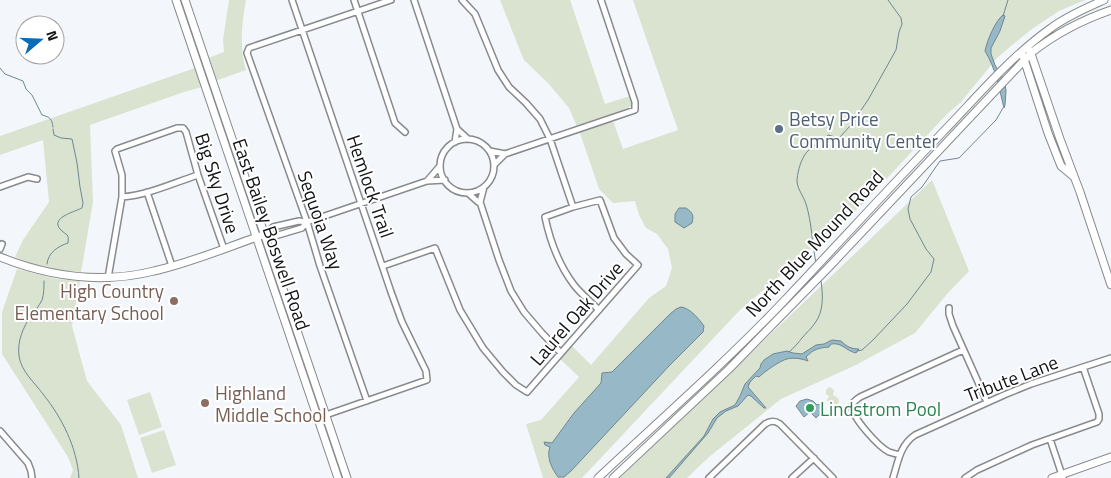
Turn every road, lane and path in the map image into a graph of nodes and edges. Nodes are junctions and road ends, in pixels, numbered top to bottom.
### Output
1 (176, 0) edge
2 (185, 0) edge
3 (292, 0) edge
4 (354, 0) edge
5 (391, 0) edge
6 (414, 0) edge
7 (462, 0) edge
8 (600, 0) edge
9 (1104, 0) edge
10 (1111, 10) edge
11 (358, 11) junction
12 (303, 30) junction
13 (1028, 45) junction
14 (1020, 52) junction
15 (1031, 53) junction
16 (1024, 60) junction
17 (457, 129) junction
18 (405, 132) dead end
19 (468, 139) junction
20 (550, 139) junction
21 (455, 142) junction
22 (490, 151) junction
23 (505, 154) junction
24 (494, 165) junction
25 (440, 166) junction
26 (198, 174) junction
27 (1074, 176) junction
28 (37, 179) dead end
29 (445, 180) junction
30 (427, 181) junction
31 (0, 187) edge
32 (484, 187) junction
33 (147, 192) junction
34 (468, 193) junction
35 (122, 197) junction
36 (480, 202) junction
37 (362, 203) junction
38 (573, 207) junction
39 (307, 222) junction
40 (265, 235) junction
41 (256, 238) junction
42 (224, 249) junction
43 (0, 257) edge
44 (172, 266) junction
45 (383, 266) junction
46 (1109, 271) edge
47 (108, 278) junction
48 (1111, 285) edge
49 (949, 308) dead end
50 (599, 310) junction
51 (292, 316) junction
52 (284, 319) junction
53 (301, 343) junction
54 (293, 345) junction
55 (963, 350) junction
56 (561, 353) junction
57 (1111, 358) edge
58 (1083, 367) junction
59 (367, 401) junction
60 (987, 402) junction
61 (326, 415) junction
62 (317, 418) junction
63 (0, 431) edge
64 (1050, 439) junction
65 (326, 444) junction
66 (900, 455) junction
67 (1111, 457) edge
68 (814, 458) junction
69 (344, 470) junction
70 (1062, 476) edge
71 (338, 477) edge
72 (32, 478) edge
73 (347, 478) edge
74 (598, 478) edge
75 (613, 478) edge
76 (709, 478) edge
77 (792, 478) edge
78 (833, 478) edge
79 (892, 478) edge
80 (964, 478) edge
81 (1052, 478) edge

1 - 41 main road, East Bailey Boswell Road
2 - 40 main road, East Bailey Boswell Road
3 - 12 street, Hemlock Trail
4 - 11 street
5 - 11 street
6 - 17 street
7 - 20 street
8 - 20 street
9 - 13 main road, North Blue Mound Road
10 - 15 main road, North Blue Mound Road
11 - 12 street
11 - 18 street
12 - 37 street, Hemlock Trail
12 - 39 street, Sequoia Way
13 - 14 main road, North Blue Mound Road
13 - 15 main road
14 - 16 main road
14 - 74 main road, North Blue Mound Road
15 - 16 main road, North Blue Mound Road
15 - 27 main road
16 - 27 main road
16 - 75 main road, North Blue Mound Road
17 - 19 street
17 - 21 street
19 - 21 street
19 - 22 street
20 - 23 street
20 - 38 street
21 - 25 street
22 - 23 street
22 - 24 street
23 - 24 street
24 - 32 street
25 - 29 street
25 - 30 street
26 - 33 street
26 - 35 street, Big Sky Drive
26 - 42 street, Big Sky Drive
27 - 46 main road
28 - 31 street
29 - 30 street
29 - 34 street
30 - 37 street
32 - 34 street
32 - 36 street
33 - 35 street
33 - 44 street
34 - 36 street
35 - 47 street
36 - 56 street
37 - 39 street
37 - 45 street, Hemlock Trail
38 - 50 street
38 - 50 street, Laurel Oak Drive
39 - 40 street
39 - 40 street
39 - 59 street, Sequoia Way
40 - 41 main road
40 - 51 main road, East Bailey Boswell Road
41 - 42 main road
41 - 52 main road, East Bailey Boswell Road
42 - 44 main road
43 - 47 main road
44 - 47 main road
45 - 56 street, Laurel Oak Drive
45 - 59 street, Hemlock Trail
46 - 48 main road
49 - 55 street
50 - 56 street, Laurel Oak Drive
51 - 52 main road
51 - 53 main road, East Bailey Boswell Road
52 - 54 main road, East Bailey Boswell Road
53 - 54 main road
53 - 61 main road, East Bailey Boswell Road
54 - 62 main road, East Bailey Boswell Road
55 - 60 street
55 - 66 street
57 - 58 street, Tribute Lane
58 - 60 street, Tribute Lane
58 - 64 street
59 - 61 street
60 - 66 street, Tribute Lane
61 - 62 street
61 - 69 main road, East Bailey Boswell Road
62 - 65 main road, East Bailey Boswell Road
63 - 72 street
64 - 70 street
64 - 80 street
65 - 69 main road
65 - 71 main road, East Bailey Boswell Road
66 - 79 street, Tribute Lane
67 - 70 main road
68 - 76 street
68 - 77 street
68 - 78 street
69 - 73 main road, East Bailey Boswell Road
70 - 81 main road

